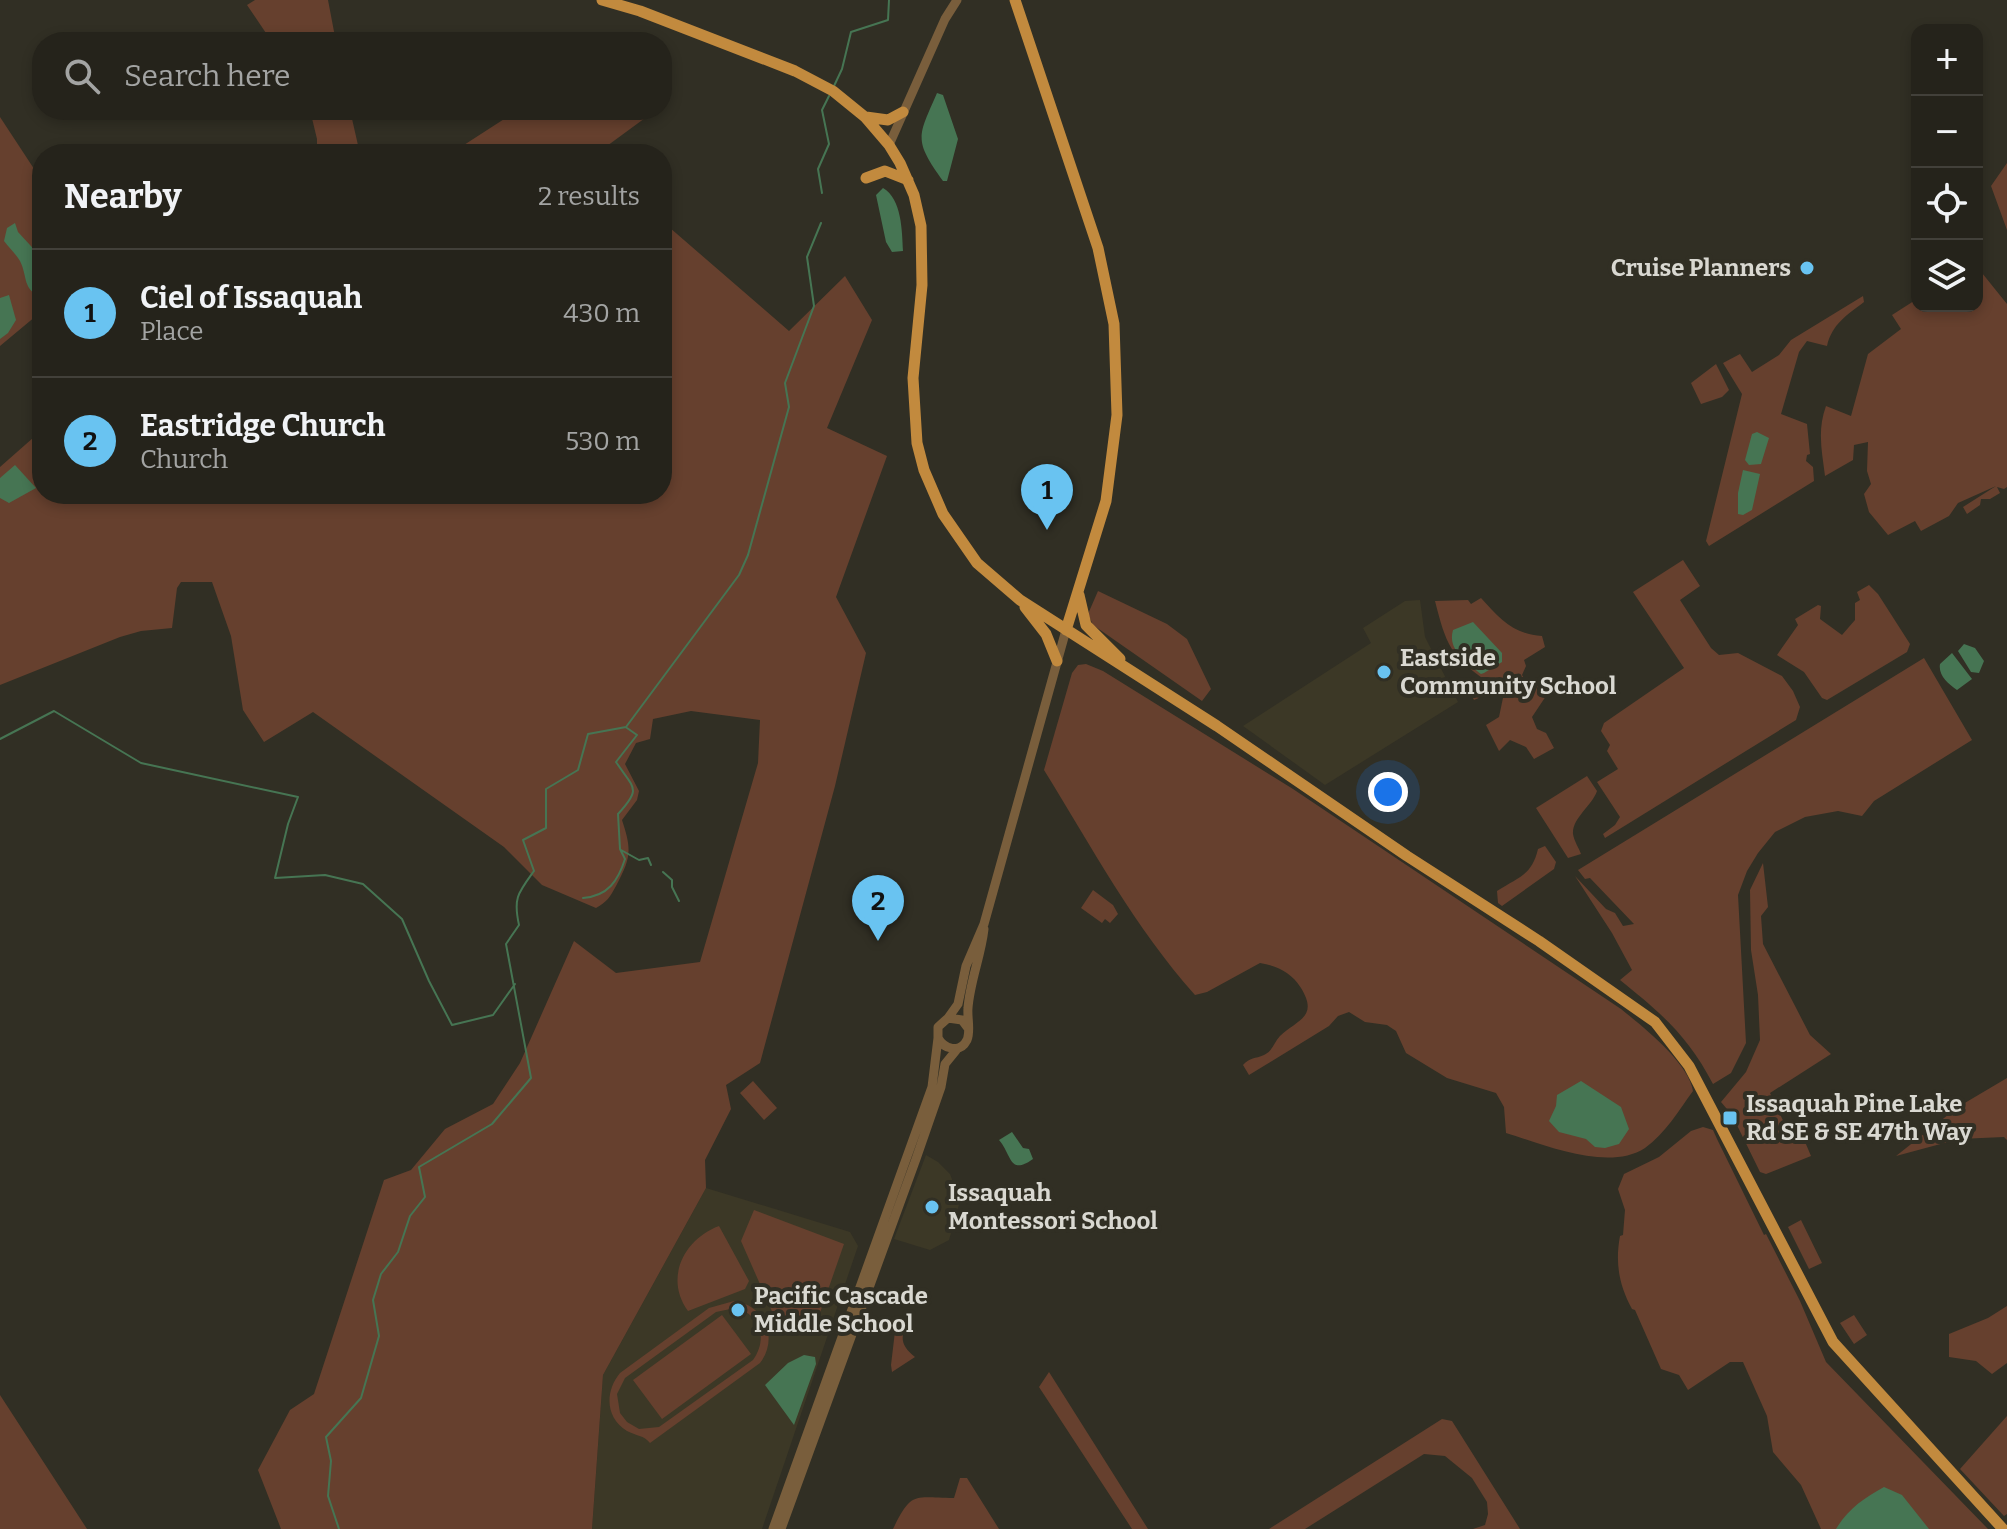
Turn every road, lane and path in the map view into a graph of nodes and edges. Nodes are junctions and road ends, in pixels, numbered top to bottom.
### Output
1 (602, 0) edge
2 (621, 0) edge
3 (957, 0) edge
4 (1015, 0) edge
5 (640, 11) junction
6 (903, 112) junction
7 (865, 117) junction
8 (889, 145) junction
9 (866, 178) dead end
10 (908, 181) junction
11 (1078, 590) junction
12 (1020, 600) junction
13 (1066, 630) junction
14 (1057, 661) junction
15 (1131, 672) junction
16 (984, 924) junction
17 (948, 1018) junction
18 (968, 1028) junction
19 (938, 1038) junction
20 (958, 1048) junction
21 (773, 1529) edge
22 (781, 1529) edge
23 (2003, 1529) edge

1 - 5 main road
2 - 5 main road
3 - 6 street
4 - 11 main road
5 - 7 main road
6 - 7 main road
6 - 8 street
7 - 8 main road
8 - 10 main road
9 - 10 main road
10 - 12 main road
11 - 13 main road
11 - 15 main road
12 - 13 main road
12 - 14 main road
13 - 14 street
13 - 15 main road
14 - 16 street
15 - 23 main road
16 - 17 street
16 - 18 street
17 - 18 street
17 - 19 street
18 - 20 street
19 - 20 street
19 - 21 street
20 - 22 street

